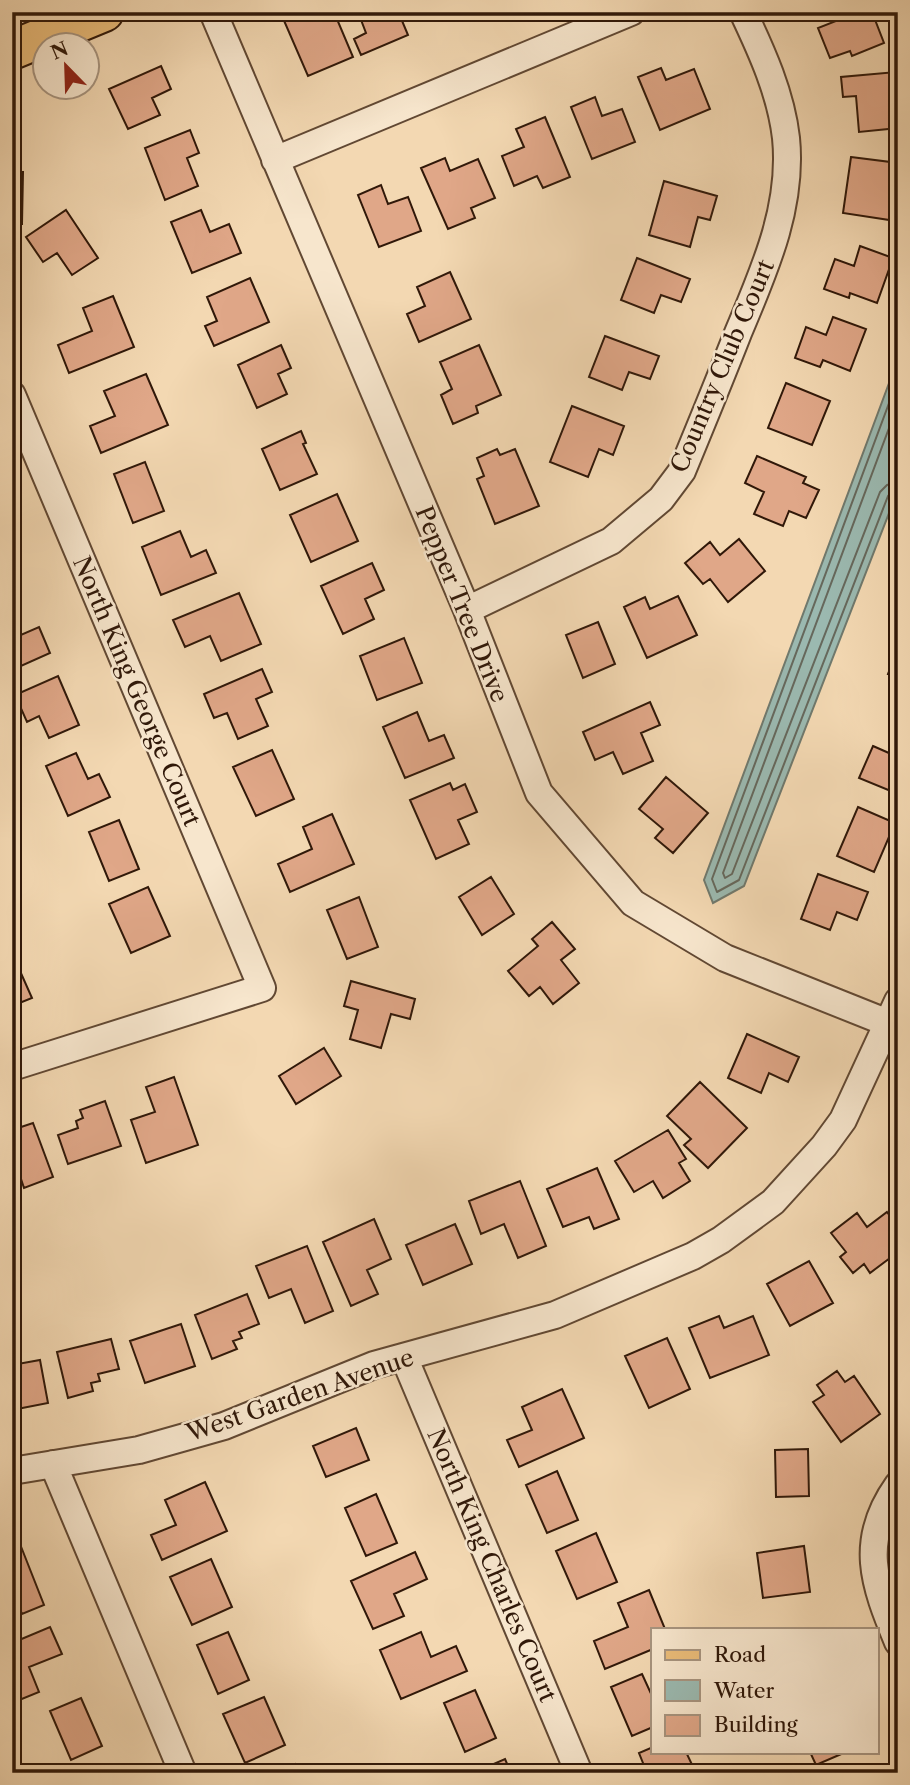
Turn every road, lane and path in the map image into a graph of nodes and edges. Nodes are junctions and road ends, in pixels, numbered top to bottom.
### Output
1 (104, 12) edge
2 (213, 12) edge
3 (631, 12) edge
4 (743, 12) edge
5 (12, 50) edge
6 (275, 160) junction
7 (12, 395) edge
8 (467, 610) junction
9 (895, 1017) edge
10 (12, 1067) edge
11 (404, 1357) junction
12 (53, 1464) junction
13 (12, 1471) edge
14 (898, 1485) edge
15 (898, 1642) edge
16 (183, 1773) edge
17 (579, 1773) edge

1 - 5 main road
2 - 6 street, Pepper Tree Drive
3 - 6 street
4 - 8 street, Country Club Court
6 - 8 street, Pepper Tree Drive
7 - 10 street, North King George Court
8 - 9 street, Pepper Tree Drive
9 - 11 street, West Garden Avenue
11 - 12 street, West Garden Avenue
11 - 17 street, North King Charles Court
12 - 13 street, West Garden Avenue
12 - 16 street
14 - 15 street

